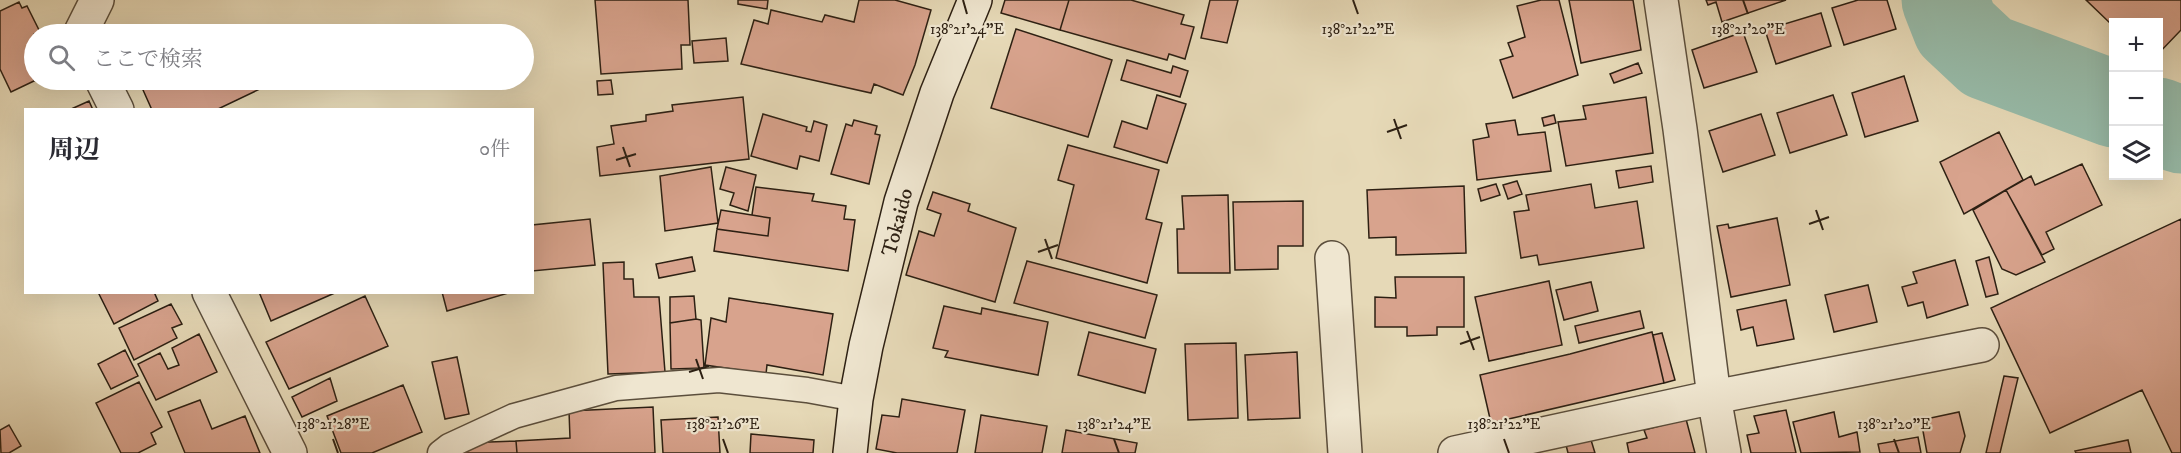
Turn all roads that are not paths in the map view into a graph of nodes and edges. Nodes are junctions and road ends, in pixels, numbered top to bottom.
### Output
1 (97, 0) edge
2 (975, 0) edge
3 (1661, 0) edge
4 (85, 24) edge
5 (107, 90) edge
6 (116, 108) edge
7 (1332, 258) dead end
8 (210, 294) edge
9 (1983, 345) dead end
10 (1714, 397) junction
11 (856, 399) junction
12 (290, 453) edge
13 (440, 453) edge
14 (850, 453) edge
15 (1345, 453) edge
16 (1455, 453) edge
17 (1724, 453) edge

1 - 4 street
2 - 11 street, Tokaido
3 - 10 street
5 - 6 street
7 - 15 street
8 - 12 street
9 - 10 street
10 - 16 street
10 - 17 street
11 - 13 lane
11 - 14 street, Tokaido

